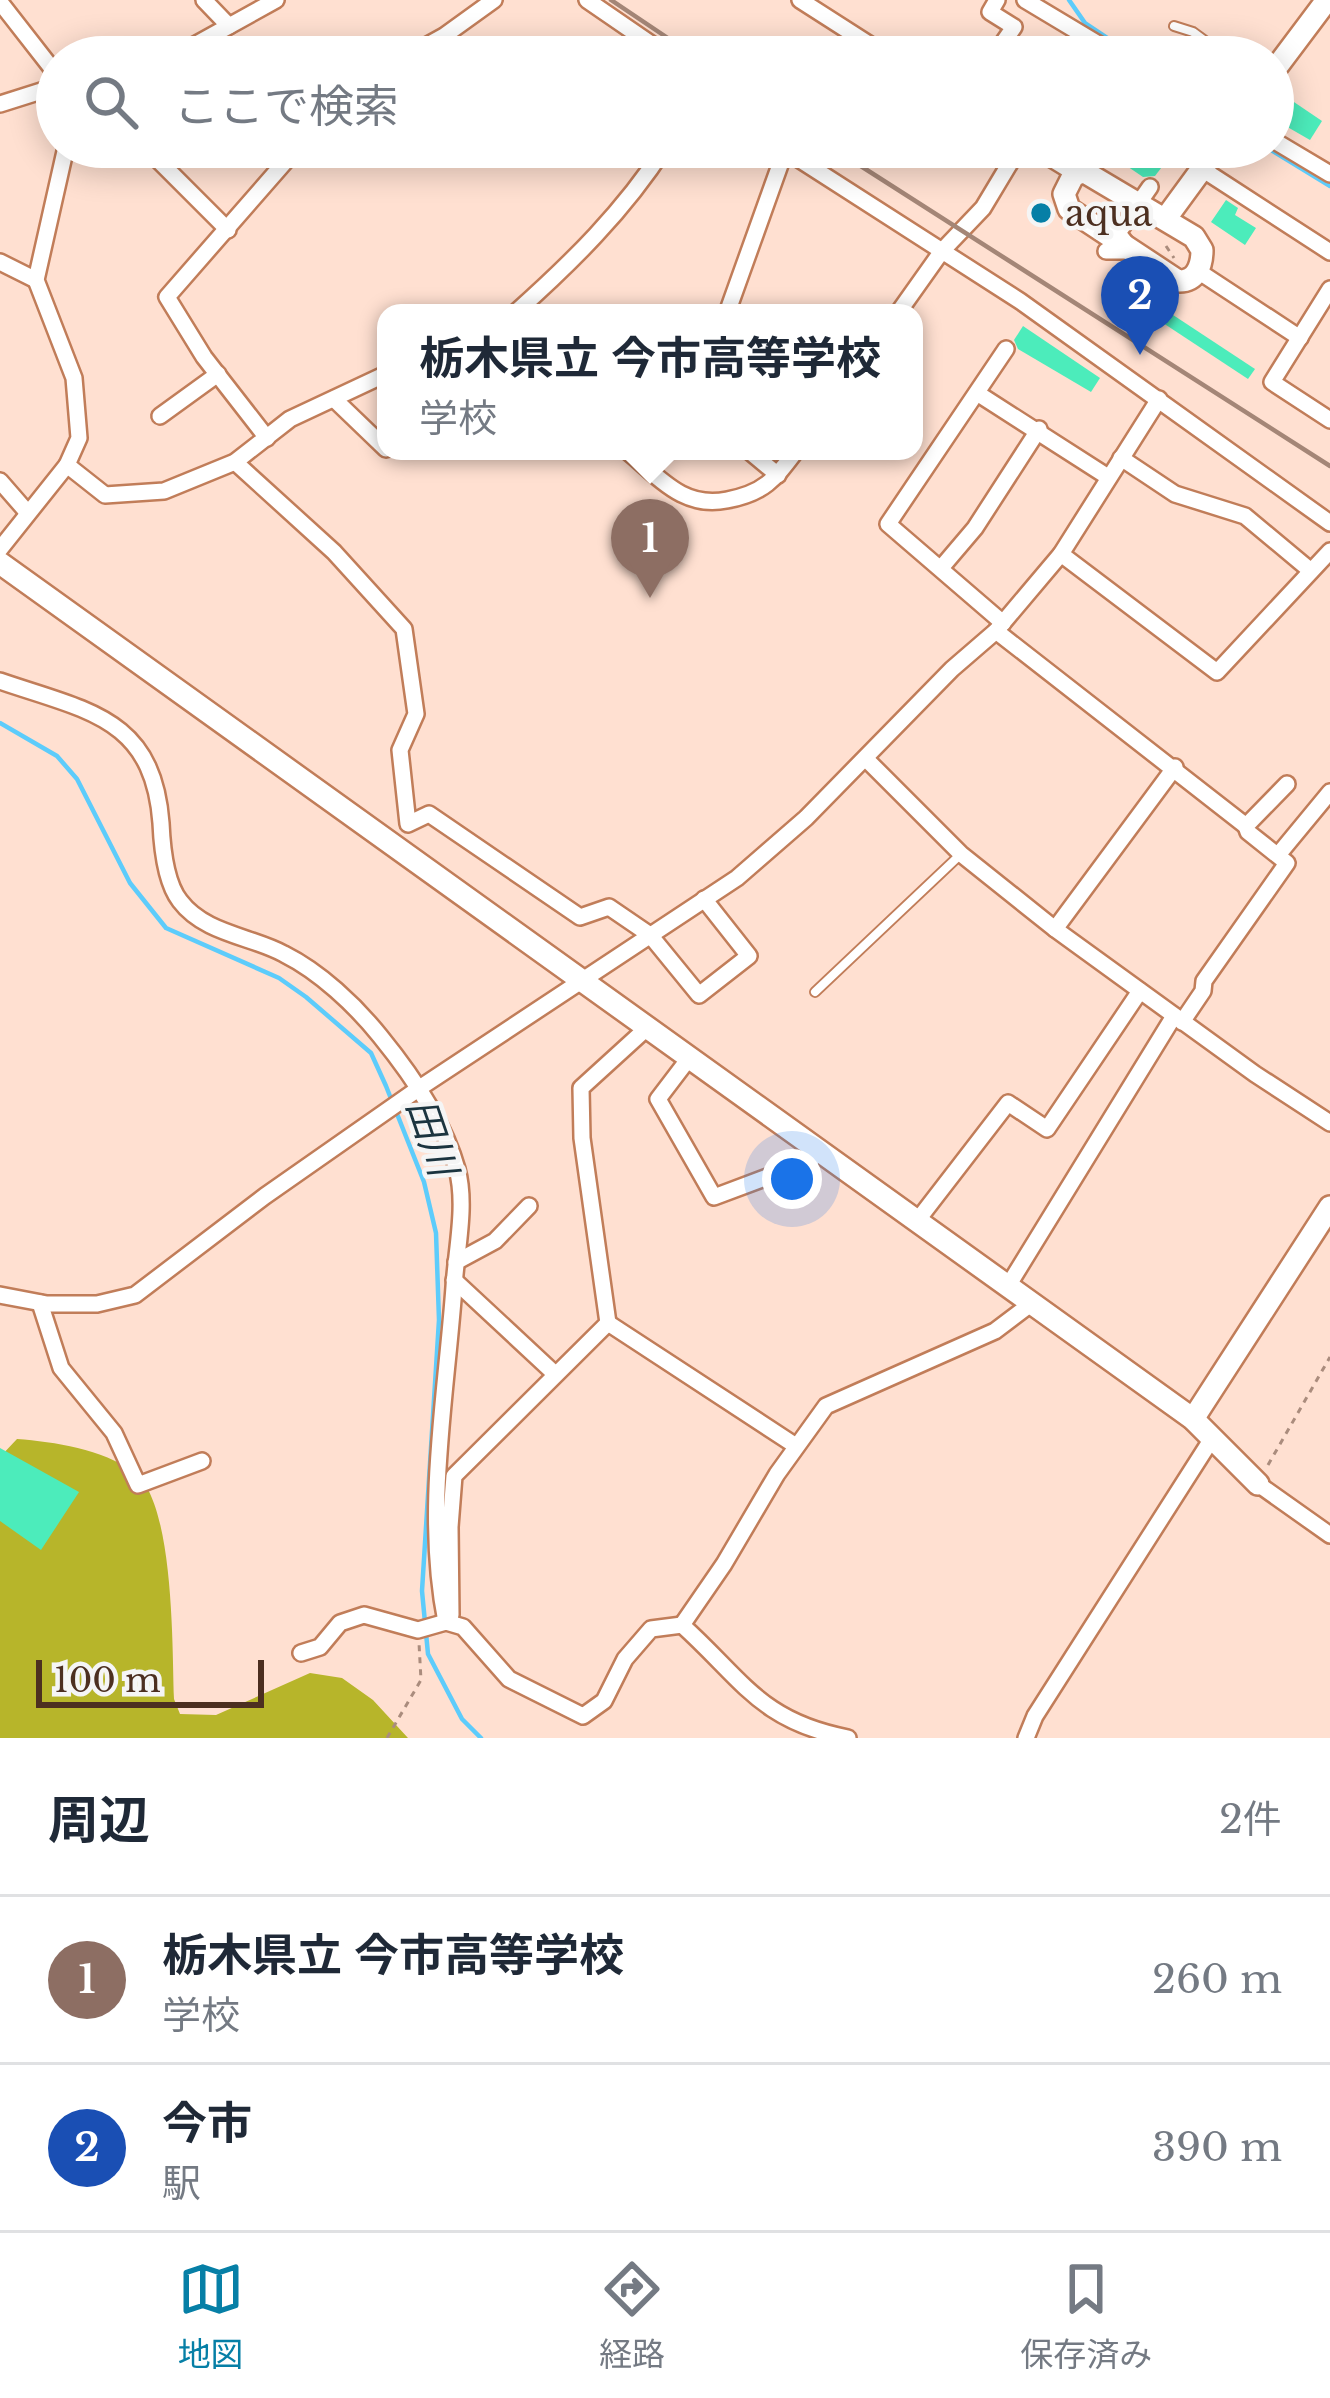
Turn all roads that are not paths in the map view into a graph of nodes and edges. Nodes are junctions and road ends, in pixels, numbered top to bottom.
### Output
1 (204, 0) edge
2 (276, 0) edge
3 (494, 0) edge
4 (587, 0) edge
5 (800, 0) edge
6 (997, 0) edge
7 (1025, 0) edge
8 (0, 2) edge
9 (1321, 6) edge
10 (229, 26) junction
11 (1174, 26) dead end
12 (211, 36) edge
13 (444, 36) edge
14 (639, 36) edge
15 (856, 36) edge
16 (1008, 36) edge
17 (1085, 36) edge
18 (1198, 36) edge
19 (1294, 43) edge
20 (36, 48) edge
21 (36, 93) edge
22 (0, 104) edge
23 (1294, 153) edge
24 (61, 168) edge
25 (166, 168) edge
26 (281, 168) edge
27 (649, 168) edge
28 (776, 168) edge
29 (812, 168) edge
30 (1007, 168) edge
31 (1066, 168) edge
32 (1202, 169) joint
33 (1076, 174) junction
34 (1330, 174) edge
35 (1145, 195) junction
36 (1166, 218) junction
37 (229, 230) junction
38 (1125, 242) junction
39 (942, 251) junction
40 (1106, 251) dead end
41 (1330, 252) edge
42 (1166, 255) dead end
43 (0, 262) edge
44 (1198, 271) junction
45 (36, 280) junction
46 (1330, 289) edge
47 (525, 304) edge
48 (730, 304) edge
49 (904, 304) edge
50 (1300, 338) junction
51 (1006, 349) dead end
52 (218, 374) junction
53 (377, 378) edge
54 (976, 393) junction
55 (334, 399) junction
56 (1159, 399) junction
57 (160, 416) dead end
58 (1330, 420) edge
59 (1039, 429) junction
60 (267, 438) junction
61 (377, 440) edge
62 (1120, 458) junction
63 (639, 460) edge
64 (760, 460) edge
65 (789, 460) edge
66 (236, 462) junction
67 (67, 465) junction
68 (778, 475) junction
69 (1108, 476) junction
70 (0, 481) edge
71 (27, 512) junction
72 (1330, 524) edge
73 (0, 549) edge
74 (1330, 551) edge
75 (1061, 554) junction
76 (0, 563) edge
77 (941, 568) junction
78 (1311, 571) junction
79 (999, 627) junction
80 (0, 681) edge
81 (866, 759) junction
82 (1175, 767) junction
83 (1287, 784) dead end
84 (1330, 792) edge
85 (1246, 826) junction
86 (961, 854) junction
87 (1278, 855) junction
88 (704, 899) junction
89 (1055, 929) junction
90 (650, 935) junction
91 (582, 979) junction
92 (1140, 991) junction
93 (815, 992) dead end
94 (1178, 1019) junction
95 (648, 1027) junction
96 (690, 1057) junction
97 (418, 1089) junction
98 (1330, 1123) edge
99 (821, 1149) junction
100 (529, 1206) dead end
101 (1330, 1207) edge
102 (917, 1221) junction
103 (455, 1271) junction
104 (1008, 1286) junction
105 (0, 1294) edge
106 (40, 1303) junction
107 (1032, 1303) junction
108 (608, 1323) junction
109 (555, 1374) junction
110 (1192, 1419) junction
111 (1214, 1437) junction
112 (796, 1446) junction
113 (202, 1461) dead end
114 (1258, 1484) joint
115 (1330, 1535) edge
116 (448, 1623) junction
117 (682, 1625) junction
118 (301, 1652) dead end
119 (848, 1738) edge
120 (1026, 1738) edge

1 - 10 street
2 - 10 street
3 - 13 street
4 - 14 street
5 - 15 street
6 - 16 street
7 - 17 street
8 - 20 street
9 - 19 street
10 - 12 street
11 - 18 lane
21 - 22 street
23 - 34 street
24 - 45 street
25 - 37 street
26 - 37 street
27 - 47 street
28 - 48 street
29 - 39 street
30 - 39 street
31 - 33 street
32 - 36 street
32 - 41 street
33 - 35 street
33 - 38 street
35 - 36 street
35 - 38 street
36 - 44 street
37 - 52 street
38 - 40 street
38 - 42 street
38 - 44 street
39 - 49 street
39 - 56 street
43 - 45 street
44 - 50 street
45 - 67 street
46 - 50 street
50 - 58 street
51 - 54 street
52 - 57 street
52 - 60 street
53 - 55 street
54 - 59 street
54 - 77 street
55 - 60 street
55 - 61 street
56 - 62 street
56 - 72 street
59 - 69 street
59 - 77 street
60 - 66 street
62 - 69 street
62 - 78 street
63 - 68 street
64 - 68 street
65 - 68 street
66 - 67 street
66 - 90 street
67 - 71 street
69 - 75 street
70 - 71 street
71 - 73 street
74 - 78 street
75 - 78 street
75 - 79 street
76 - 91 street
77 - 79 street
79 - 81 street
79 - 82 street
80 - 97 street
81 - 86 street
81 - 88 street
82 - 85 street
82 - 89 street
83 - 85 street
84 - 87 street
85 - 87 street
86 - 89 street
86 - 93 lane
87 - 94 street
88 - 90 street
88 - 90 street
89 - 92 street
90 - 91 street
91 - 95 street
91 - 97 street
92 - 94 street
92 - 102 street
94 - 98 street
94 - 104 street
95 - 96 street
95 - 108 street
96 - 99 street
96 - 99 street
97 - 103 street
97 - 106 street
99 - 102 street
100 - 103 street
101 - 110 street
102 - 104 street
103 - 109 street
103 - 116 street
104 - 107 street
105 - 106 street
106 - 113 street
107 - 110 street
107 - 112 street
108 - 109 street
108 - 112 street
109 - 116 street
110 - 111 street
111 - 114 street
111 - 120 street
112 - 117 street
114 - 115 street
116 - 117 street
116 - 118 street
117 - 119 street

